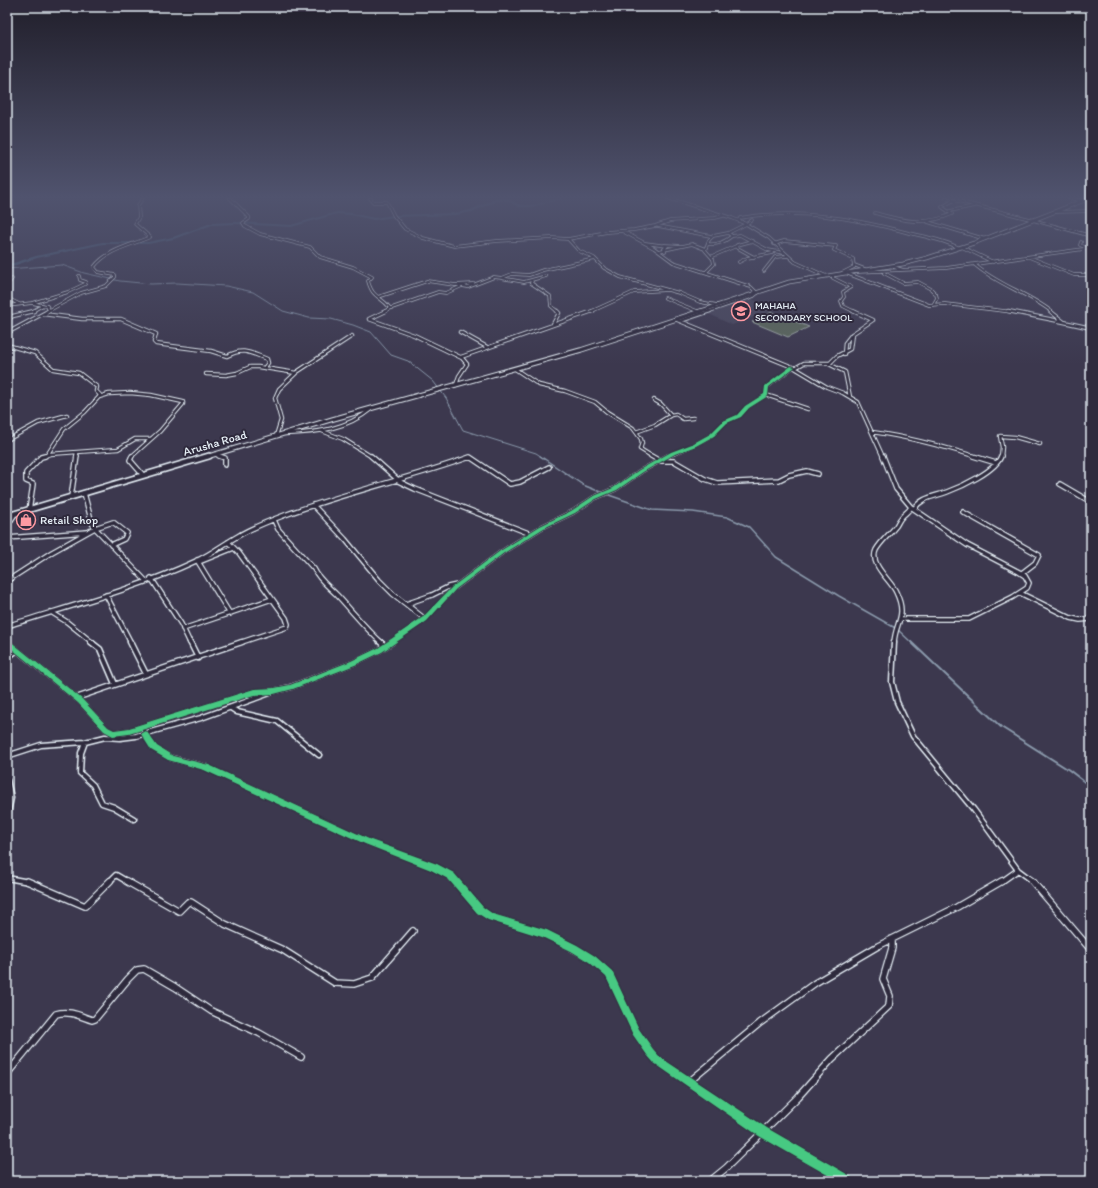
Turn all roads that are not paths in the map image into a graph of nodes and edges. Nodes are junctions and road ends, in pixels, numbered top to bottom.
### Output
1 (111, 253) edge
2 (319, 253) edge
3 (585, 253) edge
4 (661, 253) edge
5 (710, 253) edge
6 (723, 253) edge
7 (747, 253) edge
8 (770, 253) edge
9 (784, 253) edge
10 (842, 253) edge
11 (940, 253) edge
12 (975, 253) edge
13 (1048, 253) edge
14 (713, 256) junction
15 (787, 256) junction
16 (1028, 256) junction
17 (754, 257) junction
18 (595, 259) junction
19 (739, 262) dead end
20 (994, 262) junction
21 (854, 265) junction
22 (975, 265) junction
23 (891, 266) junction
24 (867, 270) junction
25 (764, 271) dead end
26 (905, 271) junction
27 (706, 272) junction
28 (883, 272) junction
29 (846, 273) junction
30 (833, 275) junction
31 (1091, 275) edge
32 (79, 276) dead end
33 (546, 276) dead end
34 (826, 276) junction
35 (12, 278) dead end
36 (492, 278) junction
37 (500, 278) junction
38 (532, 281) junction
39 (473, 284) junction
40 (643, 284) junction
41 (7, 285) edge
42 (465, 287) junction
43 (667, 290) junction
44 (758, 291) junction
45 (634, 292) junction
46 (378, 297) junction
47 (7, 298) edge
48 (665, 298) dead end
49 (32, 303) junction
50 (19, 304) junction
51 (43, 305) junction
52 (717, 305) junction
53 (933, 305) junction
54 (7, 306) edge
55 (389, 309) junction
56 (49, 310) junction
57 (697, 311) junction
58 (42, 314) junction
59 (674, 319) junction
60 (7, 320) edge
61 (680, 321) junction
62 (1064, 322) junction
63 (553, 324) junction
64 (1091, 328) edge
65 (460, 332) dead end
66 (7, 333) edge
67 (852, 334) junction
68 (352, 336) dead end
69 (7, 345) edge
70 (487, 347) junction
71 (844, 354) junction
72 (461, 357) junction
73 (829, 364) junction
74 (265, 367) junction
75 (794, 367) junction
76 (515, 369) junction
77 (296, 373) junction
78 (206, 374) dead end
79 (456, 385) junction
80 (766, 395) junction
81 (99, 397) junction
82 (850, 398) junction
83 (654, 400) dead end
84 (372, 408) junction
85 (808, 409) dead end
86 (67, 415) dead end
87 (671, 415) junction
88 (692, 418) dead end
89 (321, 430) junction
90 (636, 432) junction
91 (872, 432) junction
92 (284, 434) junction
93 (276, 436) junction
94 (150, 439) junction
95 (7, 440) edge
96 (1040, 444) dead end
97 (77, 452) junction
98 (214, 454) junction
99 (47, 455) junction
100 (660, 460) junction
101 (996, 463) junction
102 (225, 465) dead end
103 (548, 467) dead end
104 (818, 474) dead end
105 (143, 475) junction
106 (396, 479) junction
107 (1060, 484) dead end
108 (84, 493) junction
109 (71, 497) junction
110 (1091, 502) edge
111 (313, 505) junction
112 (913, 508) junction
113 (29, 510) junction
114 (963, 512) dead end
115 (15, 514) junction
116 (7, 516) edge
117 (274, 520) junction
118 (7, 526) edge
119 (95, 528) junction
120 (88, 532) junction
121 (531, 534) junction
122 (7, 538) edge
123 (228, 542) junction
124 (111, 545) junction
125 (234, 548) junction
126 (198, 561) junction
127 (1022, 573) junction
128 (151, 578) junction
129 (145, 580) junction
130 (7, 581) edge
131 (458, 584) junction
132 (1020, 593) junction
133 (106, 595) junction
134 (272, 599) junction
135 (406, 604) junction
136 (51, 612) junction
137 (230, 614) junction
138 (425, 619) junction
139 (900, 619) junction
140 (1091, 619) edge
141 (7, 626) edge
142 (183, 629) junction
143 (7, 642) edge
144 (385, 646) junction
145 (16, 651) junction
146 (7, 658) edge
147 (198, 658) junction
148 (146, 674) junction
149 (115, 684) junction
150 (274, 691) junction
151 (76, 698) junction
152 (231, 708) junction
153 (145, 734) junction
154 (85, 742) junction
155 (319, 755) dead end
156 (7, 756) edge
157 (7, 780) edge
158 (9, 799) edge
159 (7, 816) edge
160 (134, 819) dead end
161 (1018, 870) junction
162 (7, 878) edge
163 (413, 931) dead end
164 (892, 939) junction
165 (1091, 950) edge
166 (301, 1057) dead end
167 (7, 1074) edge
168 (690, 1081) junction
169 (762, 1132) junction
170 (710, 1181) edge
171 (848, 1181) edge

1 - 56 street
2 - 46 street
3 - 18 street
4 - 27 street
5 - 14 street
6 - 14 street
7 - 17 street
8 - 17 street
9 - 15 street
10 - 21 street
11 - 23 main road, Arusha Road
12 - 20 street
13 - 16 street
14 - 27 street
15 - 25 street
15 - 34 street
16 - 20 street
16 - 31 street
17 - 19 street
18 - 37 street
18 - 40 street
20 - 22 street
21 - 24 street
21 - 29 street
22 - 26 street
22 - 62 street
23 - 24 main road, Arusha Road
23 - 26 street
24 - 29 main road, Arusha Road
26 - 28 street
27 - 44 street
28 - 29 street
28 - 53 street
29 - 30 main road, Arusha Road
29 - 53 street
30 - 34 main road, Arusha Road
30 - 67 street
32 - 49 street
33 - 38 street
34 - 44 main road, Arusha Road
35 - 41 street
36 - 37 street
36 - 39 street
36 - 42 street
37 - 38 street
38 - 63 street
39 - 42 street
39 - 46 street
40 - 43 street
40 - 45 street
42 - 55 street
43 - 45 street
43 - 52 street
44 - 52 main road, Arusha Road
44 - 61 street
45 - 63 street
46 - 55 street
47 - 50 street
48 - 57 street
49 - 50 street
49 - 51 street
50 - 54 street
51 - 56 street
51 - 60 street
52 - 57 main road, Arusha Road
53 - 62 street
55 - 72 street
56 - 58 street
57 - 59 main road, Arusha Road
58 - 66 street
58 - 74 street
59 - 61 street
59 - 76 main road, Arusha Road
61 - 75 street
62 - 64 street
63 - 70 street
65 - 70 street
67 - 71 street
67 - 71 street
68 - 77 street
69 - 81 street
70 - 72 street
71 - 73 street
72 - 79 street
73 - 75 street
73 - 82 street
74 - 77 street
74 - 78 street
75 - 80 street
75 - 82 street
76 - 79 main road, Arusha Road
76 - 90 street
77 - 93 street
79 - 84 main road, Arusha Road
80 - 85 street
80 - 100 street
81 - 94 street
81 - 99 street
82 - 91 street
83 - 87 street
84 - 89 street
84 - 92 main road, Arusha Road
86 - 95 street
87 - 88 street
87 - 90 street
89 - 92 street
89 - 106 street
90 - 100 street
91 - 101 street
91 - 112 street
92 - 93 main road, Arusha Road
93 - 98 main road, Arusha Road
94 - 97 street
94 - 105 street
96 - 101 street
97 - 99 street
97 - 109 street
98 - 102 street
98 - 105 main road, Arusha Road
99 - 113 street
100 - 104 street
100 - 121 street
101 - 112 street
103 - 106 street
105 - 108 main road, Arusha Road
106 - 111 street
106 - 121 street
107 - 110 street
108 - 109 main road, Arusha Road
108 - 119 street
109 - 113 main road, Arusha Road
111 - 117 street
111 - 135 street
112 - 127 street
112 - 139 street
113 - 115 main road, Arusha Road
114 - 127 street
115 - 116 main road, Arusha Road
115 - 118 street
117 - 123 street
117 - 144 street
119 - 120 street
119 - 124 street
119 - 124 street
120 - 122 street
120 - 130 street
121 - 131 street
123 - 125 street
123 - 126 street
124 - 129 street
125 - 126 street
125 - 134 street
126 - 128 street
126 - 137 street
127 - 132 street
128 - 129 street
128 - 142 street
129 - 133 street
131 - 135 street
131 - 138 street
132 - 139 street
132 - 140 street
133 - 136 street
133 - 148 street
134 - 137 street
134 - 147 street
135 - 138 street
136 - 141 street
136 - 149 street
137 - 142 street
138 - 144 street
139 - 161 street
142 - 147 street
143 - 145 street
144 - 150 street
145 - 146 street
145 - 151 street
147 - 148 street
148 - 149 street
149 - 151 street
150 - 151 street
150 - 152 street
152 - 153 street
152 - 155 street
153 - 154 street
153 - 168 street
154 - 156 street
154 - 160 street
157 - 158 street
158 - 159 street
161 - 164 street
161 - 165 street
162 - 163 street
164 - 168 street
164 - 169 street
166 - 167 street
168 - 169 street
169 - 170 street
169 - 171 street

